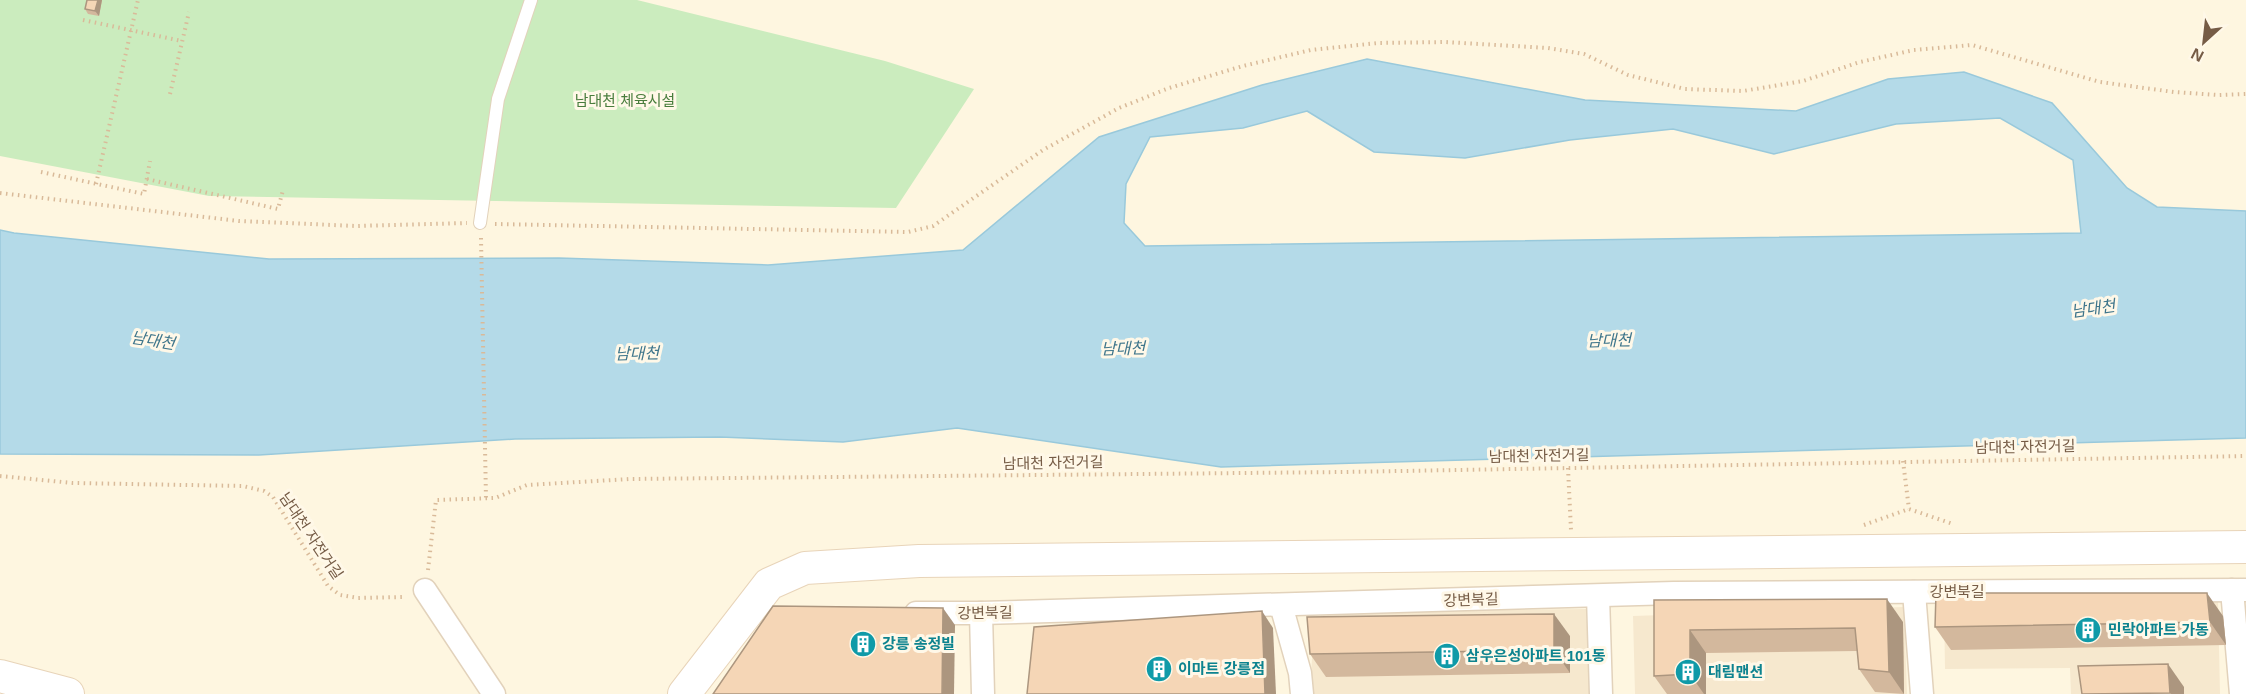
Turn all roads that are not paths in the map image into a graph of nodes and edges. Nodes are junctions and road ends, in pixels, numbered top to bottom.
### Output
1 (531, 0) edge
2 (480, 223) road end
3 (2246, 547) edge
4 (425, 590) road end
5 (2239, 590) edge
6 (1914, 592) junction
7 (1598, 596) junction
8 (1281, 605) junction
9 (898, 613) edge
10 (981, 613) junction
11 (0, 676) edge
12 (68, 694) edge
13 (494, 694) edge
14 (684, 694) edge
15 (983, 694) edge
16 (1302, 694) edge
17 (1601, 694) edge
18 (1922, 694) edge
19 (2241, 694) edge

1 - 2 lane
3 - 14 street
4 - 13 street
5 - 6 street, 강변북길
5 - 19 street
6 - 7 street, 강변북길
6 - 18 street
7 - 8 street, 강변북길
7 - 17 street
8 - 10 street, 강변북길
8 - 16 street
9 - 10 street, 강변북길
10 - 15 street
11 - 12 street

